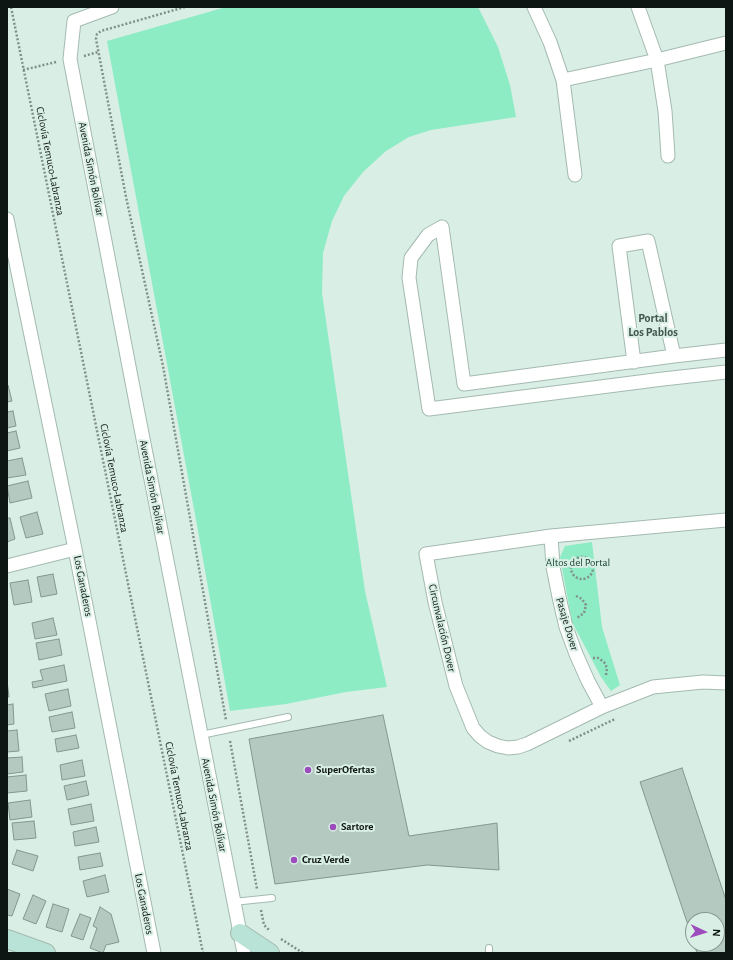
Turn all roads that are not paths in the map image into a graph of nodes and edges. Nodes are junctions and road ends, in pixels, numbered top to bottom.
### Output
1 (112, 7) edge
2 (534, 7) edge
3 (638, 7) edge
4 (726, 43) edge
5 (657, 60) junction
6 (563, 80) junction
7 (668, 156) dead end
8 (575, 175) dead end
9 (7, 219) edge
10 (726, 350) edge
11 (674, 356) junction
12 (634, 362) junction
13 (726, 372) edge
14 (464, 384) junction
15 (466, 405) junction
16 (726, 520) edge
17 (551, 536) junction
18 (76, 549) junction
19 (7, 566) edge
20 (726, 683) edge
21 (602, 707) junction
22 (288, 717) dead end
23 (201, 735) junction
24 (272, 898) dead end
25 (233, 902) junction
26 (240, 933) junction
27 (7, 939) edge
28 (46, 953) edge
29 (154, 953) edge
30 (244, 953) edge
31 (270, 953) edge

1 - 23 street, Avenida Simón Bolívar
2 - 6 street
3 - 5 street
4 - 5 street
5 - 6 street
5 - 7 street
6 - 8 street
9 - 18 street, Los Ganaderos
10 - 11 street
11 - 12 street
11 - 12 street
12 - 14 street
13 - 15 street
14 - 15 street
14 - 15 street
16 - 17 street, Circunvalación Dover
17 - 21 street, Pasaje Dover
17 - 21 street, Circunvalación Dover
18 - 19 street
18 - 29 street, Los Ganaderos
20 - 21 street, Circunvalación Dover
22 - 23 lane
23 - 25 street, Avenida Simón Bolívar
24 - 25 lane
25 - 26 street, Avenida Simón Bolívar
26 - 30 street, Avenida Simón Bolívar
26 - 31 main road
27 - 28 main road

